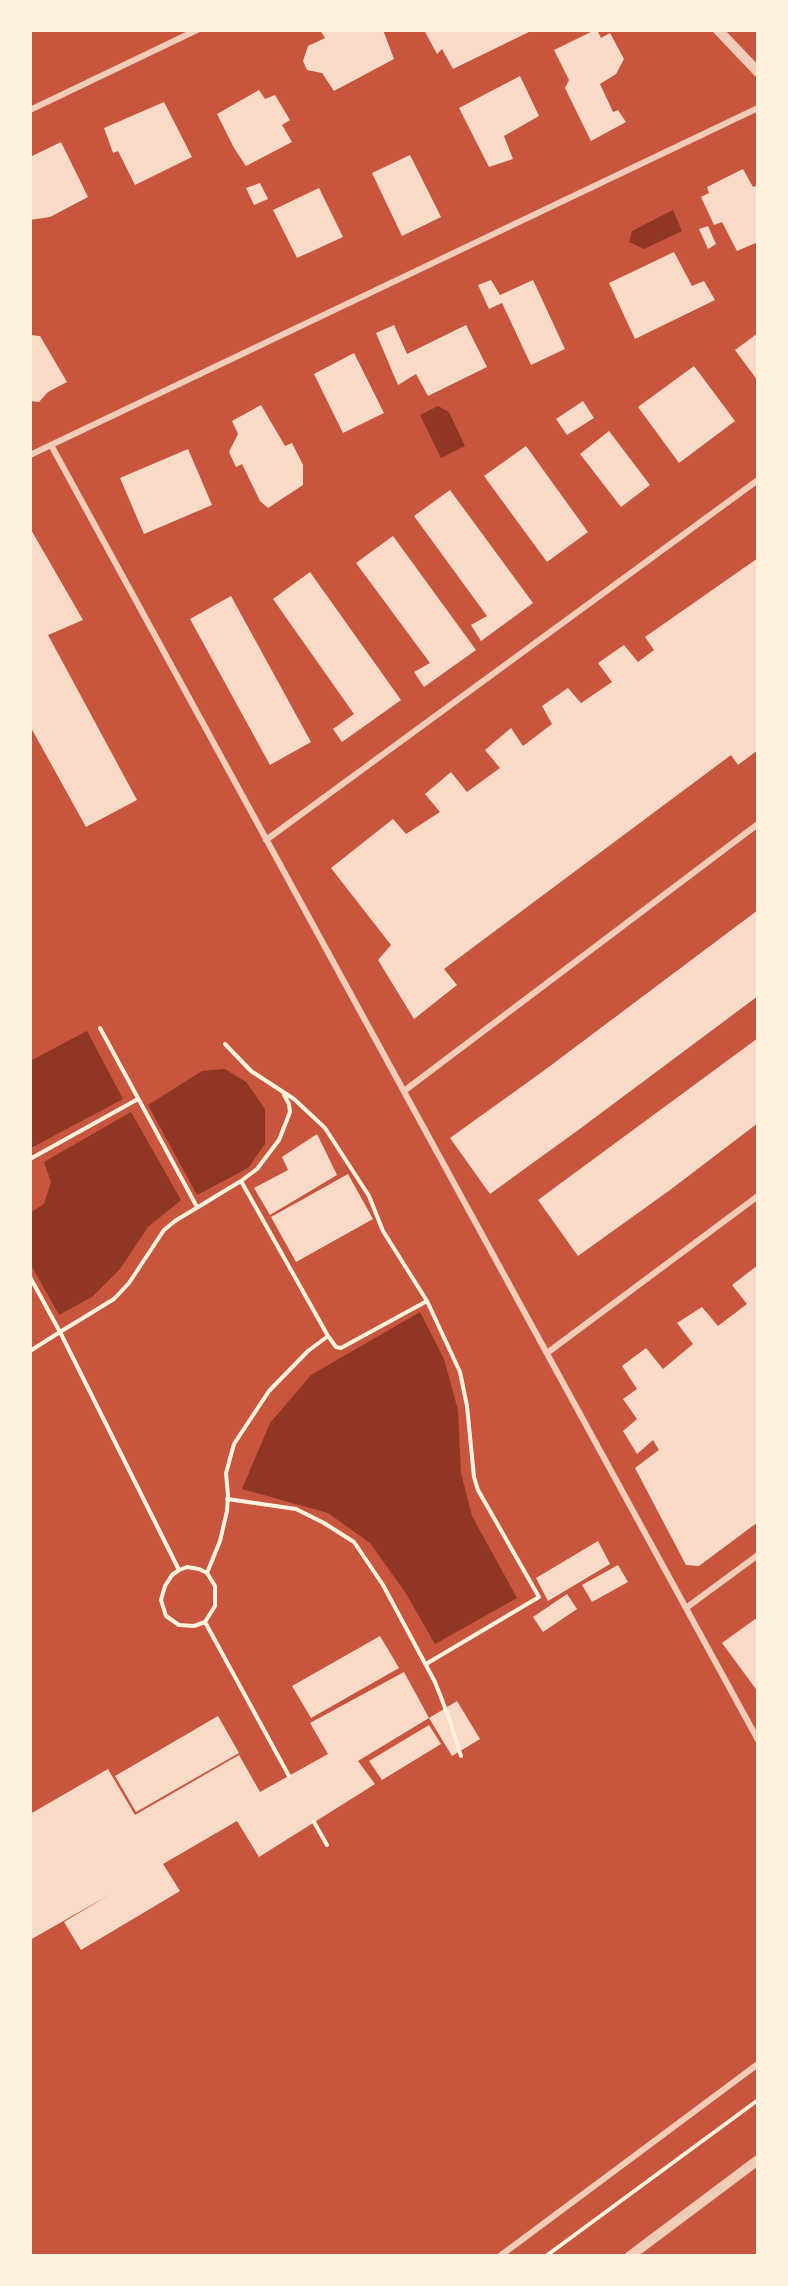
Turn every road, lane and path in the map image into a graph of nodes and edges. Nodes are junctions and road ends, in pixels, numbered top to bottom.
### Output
1 (197, 30) edge
2 (718, 30) edge
3 (758, 72) edge
4 (758, 108) edge
5 (30, 110) edge
6 (51, 445) junction
7 (30, 455) edge
8 (758, 480) edge
9 (758, 824) edge
10 (266, 840) junction
11 (100, 1028) dead end
12 (225, 1044) dead end
13 (404, 1091) junction
14 (284, 1094) junction
15 (138, 1099) junction
16 (31, 1158) edge
17 (241, 1180) junction
18 (758, 1196) edge
19 (197, 1207) junction
20 (30, 1277) edge
21 (427, 1301) junction
22 (60, 1332) junction
23 (328, 1336) junction
24 (30, 1351) edge
25 (547, 1353) junction
26 (227, 1499) junction
27 (758, 1555) edge
28 (179, 1570) junction
29 (207, 1573) junction
30 (686, 1608) junction
31 (205, 1622) junction
32 (426, 1664) junction
33 (758, 1740) edge
34 (461, 1756) dead end
35 (289, 1776) dead end
36 (314, 1822) dead end
37 (327, 1845) dead end
38 (758, 2064) edge
39 (758, 2100) edge
40 (758, 2160) edge
41 (500, 2256) edge
42 (546, 2256) edge
43 (630, 2256) edge

1 - 5 street
2 - 3 street
4 - 6 street
6 - 7 street
6 - 10 street
8 - 10 street
9 - 13 street
10 - 13 street
11 - 15 path
12 - 14 path
13 - 25 street
14 - 17 path
14 - 21 path
15 - 16 path
15 - 19 path
17 - 19 path
17 - 23 path
18 - 25 street
19 - 22 path
20 - 22 path
21 - 23 path
21 - 32 path
22 - 24 path
22 - 28 path
23 - 26 path
25 - 30 street
26 - 29 path
26 - 32 path
27 - 30 street
28 - 29 path
28 - 31 path
29 - 31 path
30 - 33 street
31 - 35 path
32 - 34 path
36 - 37 path
38 - 41 street
39 - 42 path
40 - 43 street

